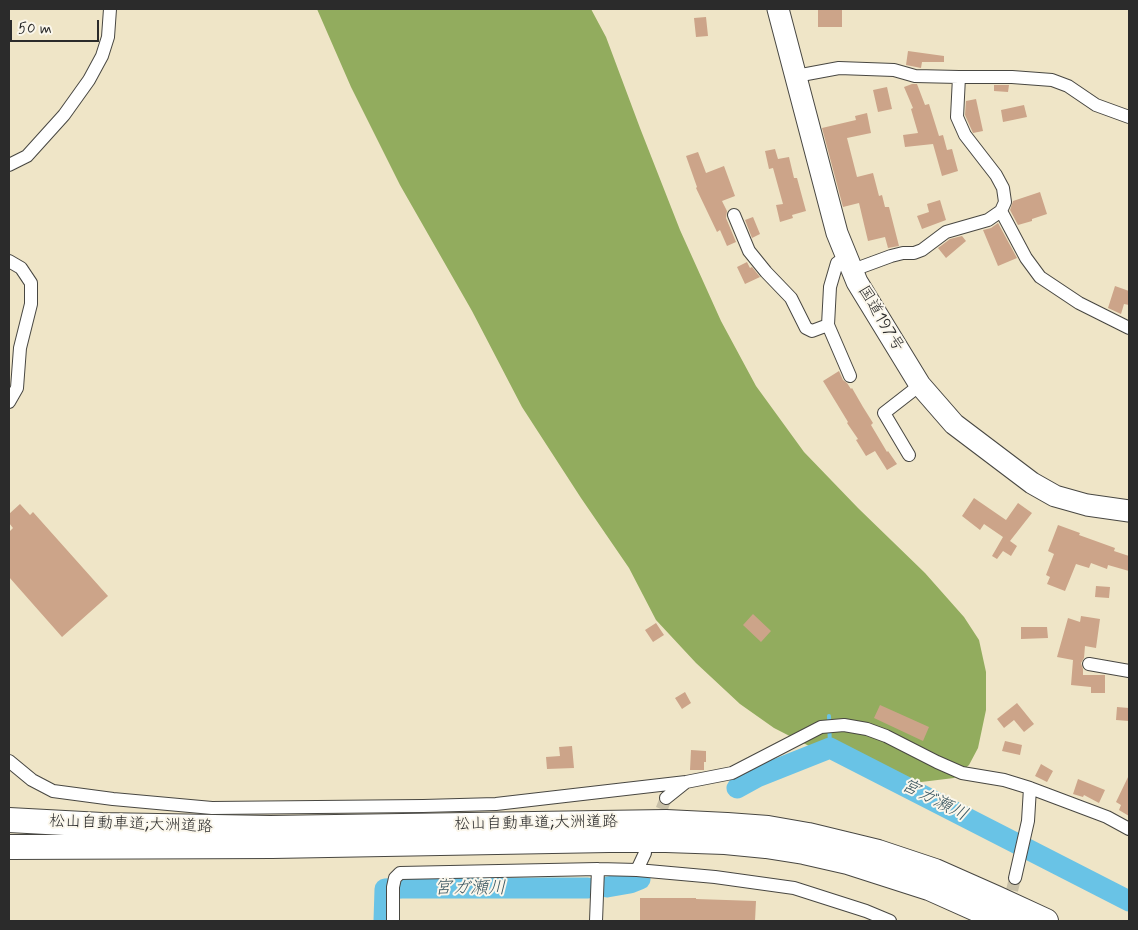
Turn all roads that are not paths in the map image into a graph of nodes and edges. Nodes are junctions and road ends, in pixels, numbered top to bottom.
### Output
1 (110, 9) edge
2 (778, 9) edge
3 (796, 76) junction
4 (959, 78) junction
5 (1129, 117) edge
6 (9, 165) edge
7 (1001, 211) junction
8 (734, 215) dead end
9 (9, 261) edge
10 (850, 264) junction
11 (828, 325) junction
12 (1129, 328) edge
13 (850, 376) dead end
14 (920, 385) junction
15 (9, 402) edge
16 (909, 455) dead end
17 (1129, 511) edge
18 (1089, 664) dead end
19 (1129, 671) edge
20 (9, 760) edge
21 (686, 782) junction
22 (1030, 788) junction
23 (666, 798) tunnel mouth
24 (9, 820) edge
25 (1129, 829) edge
26 (9, 847) edge
27 (645, 853) dead end
28 (598, 870) junction
29 (637, 870) junction
30 (874, 870) junction
31 (935, 871) junction
32 (1015, 878) tunnel mouth
33 (393, 921) edge
34 (596, 921) edge
35 (890, 921) edge
36 (977, 921) edge
37 (1003, 921) edge
38 (1046, 921) edge
39 (1061, 921) edge

1 - 6 street
2 - 3 highway, 国道197号
3 - 4 street
3 - 10 highway, 国道197号
4 - 5 street
4 - 7 street
7 - 10 street
7 - 12 street
8 - 11 street
9 - 15 street
10 - 11 street
10 - 14 highway, 国道197号
11 - 13 street
14 - 16 street
14 - 17 highway, 国道197号
18 - 19 street
20 - 21 street
21 - 22 street
21 - 23 street
22 - 25 street
22 - 32 street
24 - 31 highway, 松山自動車道;大洲道路
26 - 30 highway, 松山自動車道;大洲道路
27 - 29 street
28 - 29 street
28 - 33 street
28 - 34 street
29 - 35 street
30 - 36 highway
30 - 37 highway, 松山自動車道;大洲道路
31 - 38 highway, 松山自動車道;大洲道路
31 - 39 highway

